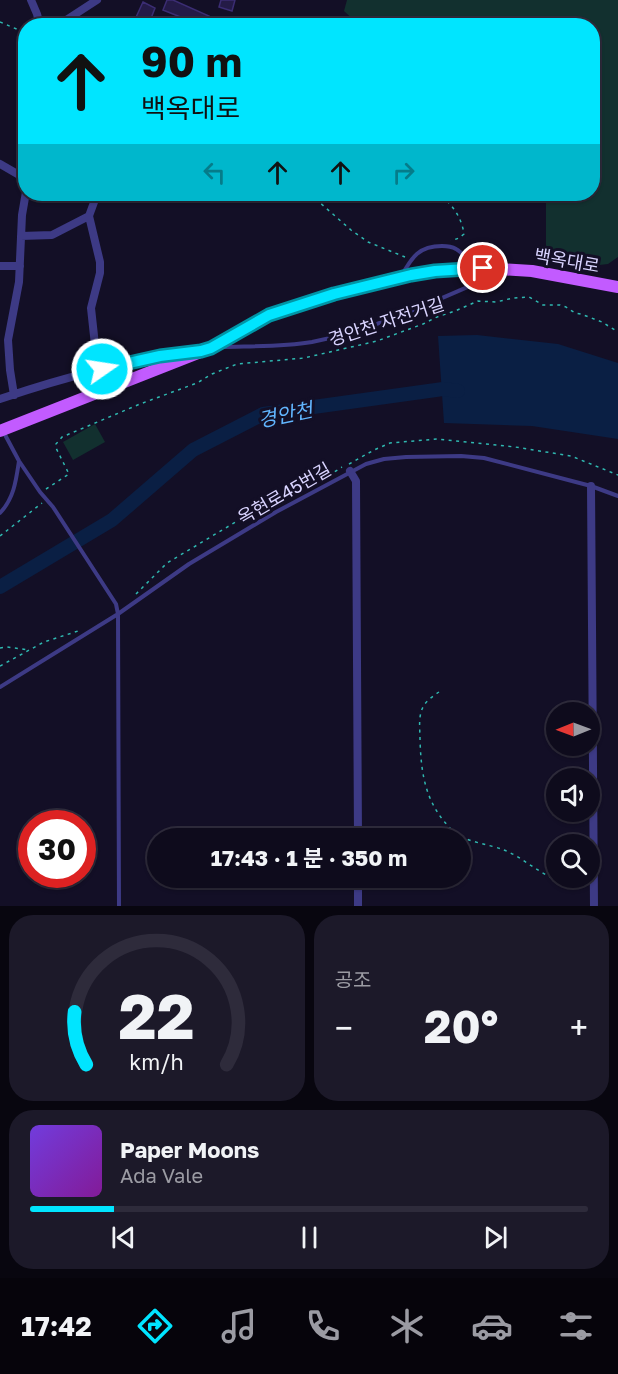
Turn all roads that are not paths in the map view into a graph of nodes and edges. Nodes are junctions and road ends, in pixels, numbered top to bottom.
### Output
1 (31, 0) edge
2 (97, 0) edge
3 (39, 18) edge
4 (69, 18) edge
5 (0, 164) edge
6 (10, 170) junction
7 (0, 171) edge
8 (18, 174) edge
9 (24, 201) edge
10 (94, 201) edge
11 (89, 216) junction
12 (21, 236) junction
13 (0, 266) edge
14 (20, 266) junction
15 (475, 268) junction
16 (509, 270) junction
17 (401, 277) junction
18 (618, 287) edge
19 (0, 327) edge
20 (9, 333) junction
21 (206, 350) junction
22 (102, 369) junction
23 (14, 395) junction
24 (0, 399) edge
25 (2, 431) edge
26 (19, 461) junction
27 (350, 471) junction
28 (591, 486) junction
29 (618, 496) edge
30 (0, 513) edge
31 (118, 614) junction
32 (0, 687) edge
33 (358, 828) edge
34 (358, 888) edge
35 (120, 906) edge
36 (358, 906) edge
37 (594, 906) edge

1 - 3 street
2 - 4 street
5 - 6 street
6 - 7 street
6 - 8 street
9 - 12 street
10 - 11 street
11 - 12 street
11 - 22 street
12 - 14 street
13 - 14 street
14 - 20 street
15 - 16 main road, 백옥대로
15 - 17 main road, 백옥대로
15 - 17 lane
16 - 18 main road, 백옥대로
16 - 21 lane
17 - 21 main road, 백옥대로
19 - 20 street
20 - 23 street
21 - 22 street
21 - 25 main road, 백옥대로
22 - 23 street
23 - 24 street
25 - 26 lane
26 - 30 lane
26 - 31 lane
27 - 28 lane, 옥현로45번길
27 - 31 lane, 옥현로45번길
27 - 33 street
28 - 29 lane, 옥현로45번길
28 - 37 street
31 - 32 lane, 옥현로45번길
31 - 35 lane
34 - 36 street

